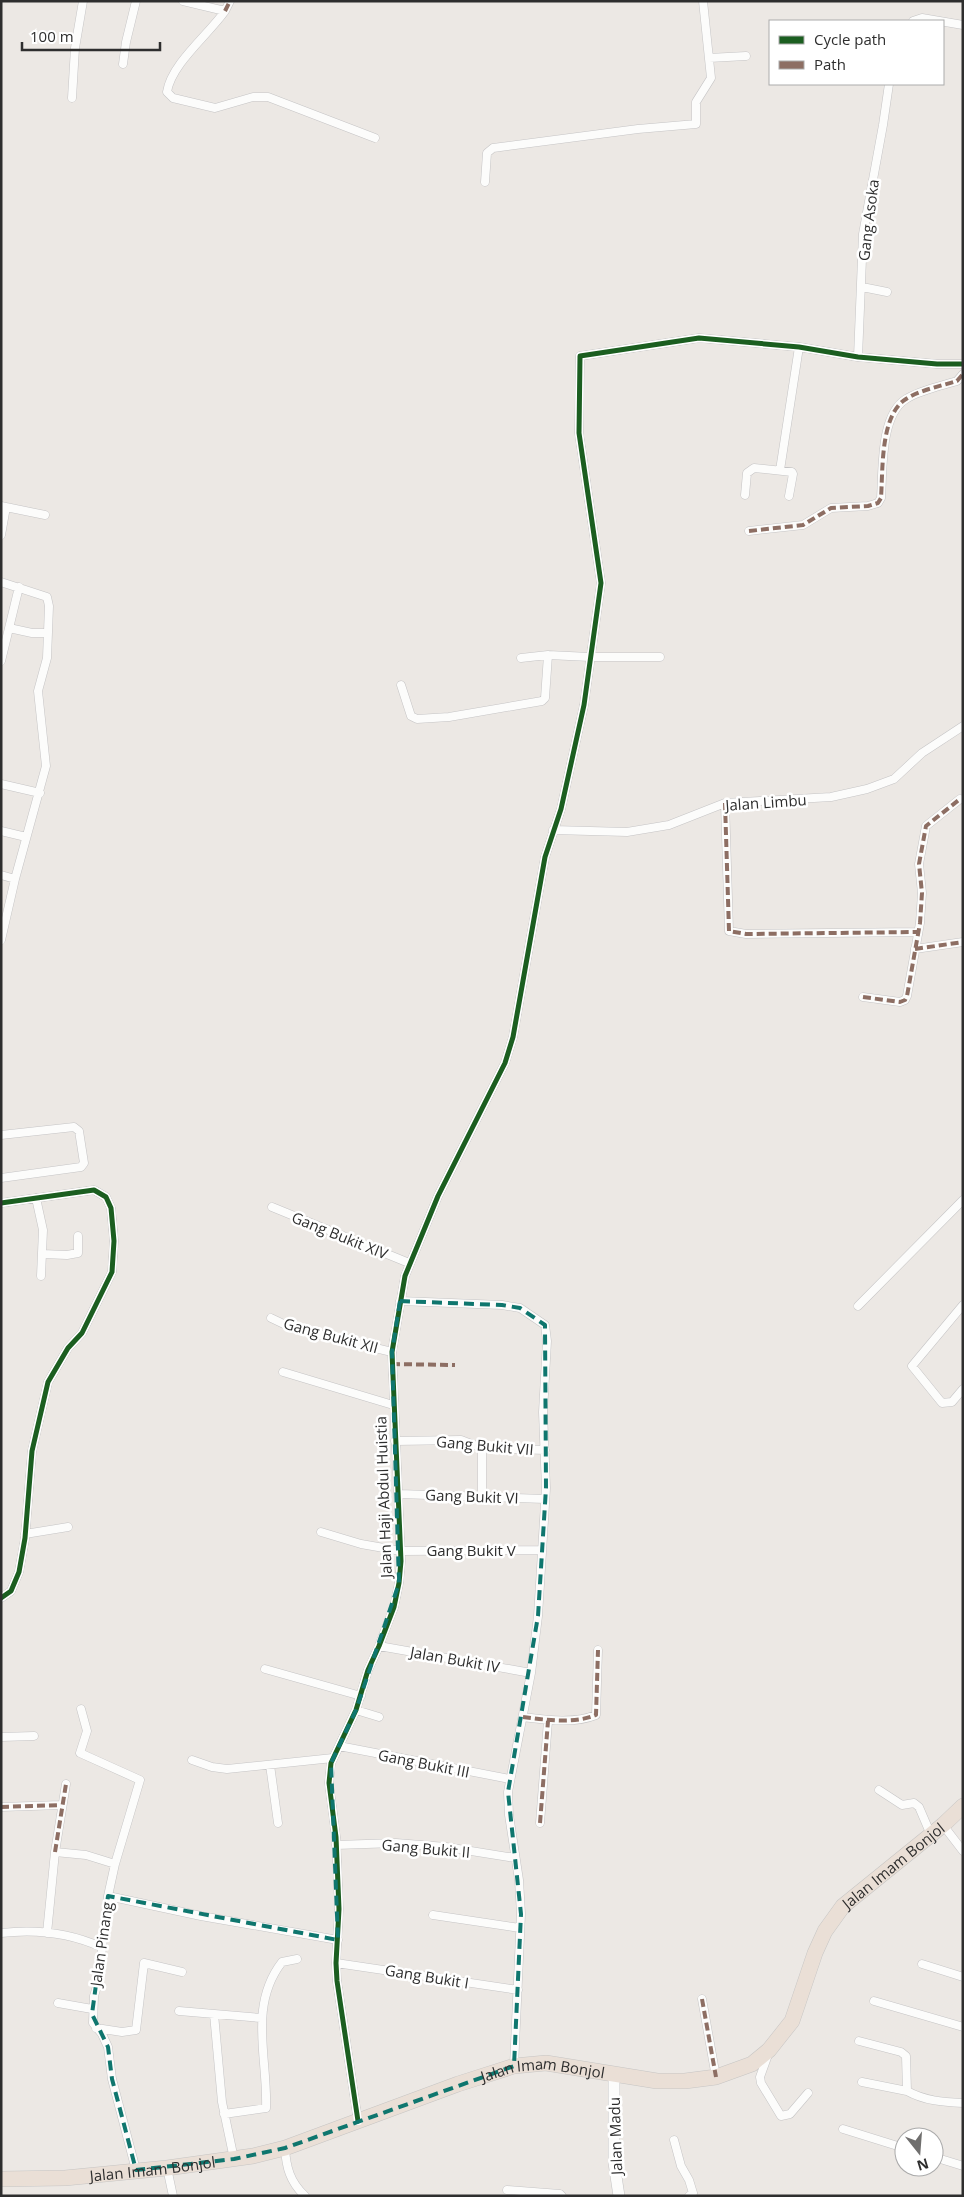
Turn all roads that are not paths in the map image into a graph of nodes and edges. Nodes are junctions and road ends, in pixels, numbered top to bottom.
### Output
1 (83, 1) edge
2 (136, 1) edge
3 (183, 1) edge
4 (230, 1) edge
5 (703, 1) edge
6 (225, 11) junction
7 (916, 20) edge
8 (934, 20) edge
9 (944, 22) edge
10 (963, 25) edge
11 (746, 56) dead end
12 (709, 58) junction
13 (123, 64) dead end
14 (889, 85) edge
15 (72, 98) dead end
16 (374, 138) dead end
17 (485, 182) dead end
18 (862, 287) junction
19 (887, 292) dead end
20 (799, 347) junction
21 (858, 357) junction
22 (963, 364) edge
23 (963, 374) edge
24 (780, 470) junction
25 (745, 495) dead end
26 (789, 496) dead end
27 (4, 506) edge
28 (45, 515) dead end
29 (748, 531) dead end
30 (1, 535) edge
31 (1, 582) edge
32 (19, 587) junction
33 (9, 628) junction
34 (48, 633) junction
35 (548, 655) junction
36 (590, 657) junction
37 (660, 657) dead end
38 (521, 658) dead end
39 (1, 661) edge
40 (401, 685) dead end
41 (963, 726) edge
42 (1, 784) edge
43 (40, 793) junction
44 (960, 799) dead end
45 (725, 803) junction
46 (553, 830) junction
47 (1, 831) edge
48 (26, 837) junction
49 (1, 875) edge
50 (15, 879) junction
51 (4, 921) edge
52 (918, 932) junction
53 (1, 940) edge
54 (963, 942) edge
55 (915, 949) junction
56 (863, 997) dead end
57 (1, 1135) edge
58 (1, 1178) edge
59 (36, 1198) junction
60 (963, 1200) edge
61 (1, 1203) edge
62 (272, 1207) dead end
63 (78, 1236) dead end
64 (42, 1254) junction
65 (409, 1263) junction
66 (41, 1276) dead end
67 (400, 1301) junction
68 (963, 1305) edge
69 (858, 1306) dead end
70 (271, 1318) dead end
71 (392, 1352) junction
72 (283, 1372) dead end
73 (963, 1389) edge
74 (393, 1405) junction
75 (395, 1441) junction
76 (482, 1448) junction
77 (544, 1450) junction
78 (399, 1494) junction
79 (482, 1496) junction
80 (545, 1499) junction
81 (68, 1527) dead end
82 (321, 1532) dead end
83 (25, 1534) junction
84 (542, 1550) junction
85 (401, 1551) junction
86 (1, 1598) edge
87 (380, 1646) junction
88 (598, 1650) dead end
89 (265, 1669) dead end
90 (531, 1673) junction
91 (361, 1696) junction
92 (82, 1709) dead end
93 (356, 1710) junction
94 (379, 1717) dead end
95 (523, 1717) junction
96 (548, 1720) junction
97 (1, 1736) edge
98 (34, 1736) dead end
99 (339, 1746) junction
100 (333, 1758) junction
101 (192, 1760) dead end
102 (270, 1765) junction
103 (510, 1780) junction
104 (66, 1784) dead end
105 (879, 1790) dead end
106 (61, 1806) junction
107 (963, 1806) edge
108 (1, 1807) edge
109 (278, 1823) dead end
110 (540, 1823) dead end
111 (943, 1825) junction
112 (931, 1835) junction
113 (336, 1845) junction
114 (963, 1851) edge
115 (55, 1852) junction
116 (515, 1858) junction
117 (115, 1864) junction
118 (108, 1896) junction
119 (433, 1915) dead end
120 (520, 1928) junction
121 (1, 1933) edge
122 (47, 1933) junction
123 (338, 1940) junction
124 (101, 1947) junction
125 (297, 1959) dead end
126 (336, 1963) junction
127 (922, 1964) dead end
128 (182, 1972) dead end
129 (963, 1977) edge
130 (518, 1990) junction
131 (702, 1999) dead end
132 (874, 2001) dead end
133 (58, 2003) dead end
134 (92, 2009) junction
135 (179, 2011) dead end
136 (214, 2014) junction
137 (261, 2018) junction
138 (963, 2027) edge
139 (96, 2028) junction
140 (860, 2040) dead end
141 (769, 2050) junction
142 (514, 2066) junction
143 (614, 2075) junction
144 (716, 2077) junction
145 (862, 2082) dead end
146 (907, 2091) junction
147 (808, 2093) dead end
148 (963, 2103) edge
149 (224, 2114) junction
150 (358, 2121) junction
151 (843, 2129) dead end
152 (674, 2140) dead end
153 (894, 2145) edge
154 (285, 2148) junction
155 (234, 2159) junction
156 (944, 2160) edge
157 (963, 2166) edge
158 (167, 2168) junction
159 (136, 2170) junction
160 (1, 2180) edge
161 (507, 2190) dead end
162 (691, 2194) edge
163 (173, 2196) edge
164 (305, 2196) edge
165 (562, 2196) edge
166 (619, 2196) edge

1 - 15 street
2 - 13 street
3 - 6 street
4 - 6 street
5 - 12 street
6 - 16 street
7 - 8 street
9 - 10 street
11 - 12 street
12 - 17 street
14 - 18 street, Gang Asoka
18 - 19 street
18 - 21 street, Gang Asoka
20 - 21 street
20 - 24 street
20 - 36 street, Jalan Haji Abdul Huistia
21 - 22 street
23 - 29 street
24 - 25 street
24 - 26 street
27 - 28 street
27 - 30 street
31 - 32 street
32 - 33 street
32 - 34 street
33 - 34 street
33 - 39 street
34 - 43 street
35 - 36 street
35 - 38 street
35 - 40 street
36 - 37 street
36 - 46 street, Jalan Haji Abdul Huistia
41 - 45 street, Jalan Limbu
42 - 43 street
43 - 48 street
44 - 52 street
45 - 46 street, Jalan Limbu
45 - 52 street
46 - 65 street, Jalan Haji Abdul Huistia
47 - 48 street
48 - 50 street
49 - 50 street
50 - 51 street
51 - 53 street
52 - 55 street
54 - 55 street
55 - 56 street
57 - 58 street
59 - 61 street
59 - 64 street
59 - 83 street
60 - 69 street
62 - 65 street, Gang Bukit XIV
63 - 64 street
64 - 66 street
65 - 67 street, Jalan Haji Abdul Huistia
67 - 71 street, Jalan Haji Abdul Huistia
67 - 77 street
68 - 73 street
70 - 71 street, Gang Bukit XII
71 - 74 street, Jalan Haji Abdul Huistia
72 - 74 street
74 - 75 street, Jalan Haji Abdul Huistia
75 - 76 street, Gang Bukit VII
75 - 78 street, Jalan Haji Abdul Huistia
76 - 77 street, Gang Bukit VII
76 - 79 street
77 - 80 street
78 - 79 street, Gang Bukit VI
78 - 85 street, Jalan Haji Abdul Huistia
79 - 80 street, Gang Bukit VI
80 - 84 street
81 - 83 street
82 - 85 street, Gang Bukit V
83 - 86 street
84 - 85 street, Gang Bukit V
84 - 90 street
85 - 87 street, Jalan Haji Abdul Huistia
87 - 90 street, Jalan Bukit IV
87 - 91 street, Jalan Haji Abdul Huistia
88 - 96 street
89 - 91 street
90 - 95 street
91 - 93 street, Jalan Haji Abdul Huistia
92 - 117 street, Jalan Pinang
93 - 94 street
93 - 99 street, Jalan Haji Abdul Huistia
95 - 96 street
95 - 103 street
96 - 110 street
97 - 98 street
99 - 100 street, Jalan Haji Abdul Huistia
99 - 103 street, Gang Bukit III
100 - 102 street
100 - 113 street, Jalan Haji Abdul Huistia
101 - 102 street
102 - 109 street
103 - 116 street
104 - 106 street
105 - 112 street
106 - 108 street
106 - 115 street
107 - 111 highway, Jalan Imam Bonjol
111 - 112 highway, Jalan Imam Bonjol
111 - 114 street
112 - 141 highway, Jalan Imam Bonjol
113 - 116 street, Gang Bukit II
113 - 123 street, Jalan Haji Abdul Huistia
115 - 117 street
115 - 122 street
116 - 120 street
117 - 118 street, Jalan Pinang
118 - 123 street
118 - 124 street, Jalan Pinang
119 - 120 street
120 - 130 street
121 - 122 street
122 - 124 street
123 - 126 street, Jalan Haji Abdul Huistia
124 - 134 street, Jalan Pinang
125 - 137 street
126 - 130 street, Gang Bukit I
126 - 150 street, Jalan Haji Abdul Huistia
127 - 129 street
128 - 139 street
130 - 142 street
131 - 144 street
132 - 138 street
133 - 134 street
134 - 139 street, Jalan Pinang
135 - 136 street
136 - 137 street
136 - 149 street
137 - 149 street
139 - 159 street, Jalan Pinang
140 - 146 street
141 - 144 highway, Jalan Imam Bonjol
141 - 147 street
142 - 143 highway, Jalan Imam Bonjol
142 - 150 highway, Jalan Imam Bonjol
143 - 144 highway, Jalan Imam Bonjol
143 - 166 street, Jalan Madu
145 - 146 street
146 - 148 street
149 - 155 street
150 - 154 highway, Jalan Imam Bonjol
151 - 153 street
152 - 162 street
154 - 155 highway, Jalan Imam Bonjol
154 - 164 street
155 - 158 highway, Jalan Imam Bonjol
156 - 157 street
158 - 159 highway, Jalan Imam Bonjol
158 - 163 street
159 - 160 highway, Jalan Imam Bonjol
161 - 165 street

